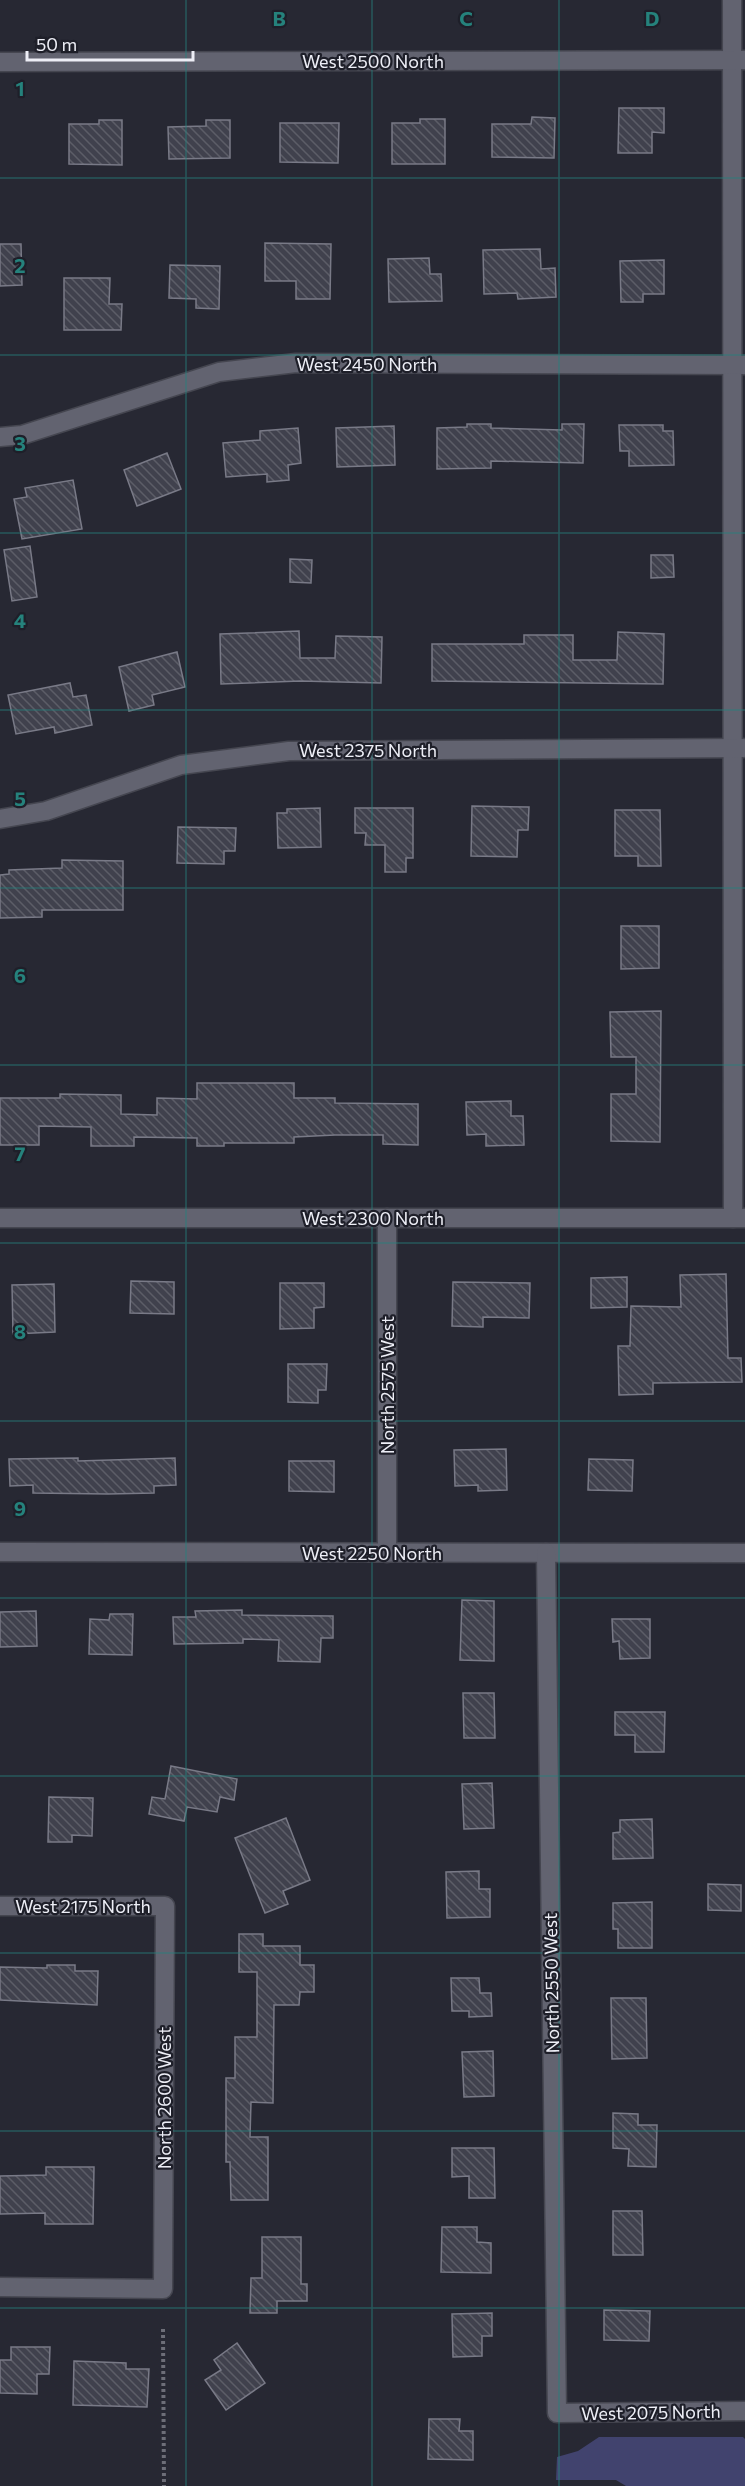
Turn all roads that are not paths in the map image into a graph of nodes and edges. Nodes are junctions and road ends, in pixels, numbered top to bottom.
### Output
1 (732, 0) edge
2 (739, 60) edge
3 (0, 62) edge
4 (739, 364) edge
5 (0, 437) edge
6 (739, 748) edge
7 (0, 819) edge
8 (0, 1218) edge
9 (387, 1218) junction
10 (739, 1218) edge
11 (0, 1552) edge
12 (387, 1553) junction
13 (546, 1553) junction
14 (745, 1553) edge
15 (0, 1906) edge
16 (165, 1906) joint
17 (0, 2287) edge
18 (745, 2411) edge
19 (556, 2413) joint

1 - 2 street
2 - 3 street, West 2500 North
2 - 4 street
4 - 5 street, West 2450 North
4 - 6 street
6 - 7 street, West 2375 North
6 - 10 street
8 - 9 street, West 2300 North
9 - 10 street, West 2300 North
9 - 12 street, North 2575 West
11 - 12 street, West 2250 North
12 - 13 street, West 2250 North
13 - 14 street, West 2250 North
13 - 19 street, North 2550 West
15 - 16 street, West 2175 North
16 - 17 street, North 2600 West
18 - 19 street, West 2075 North

